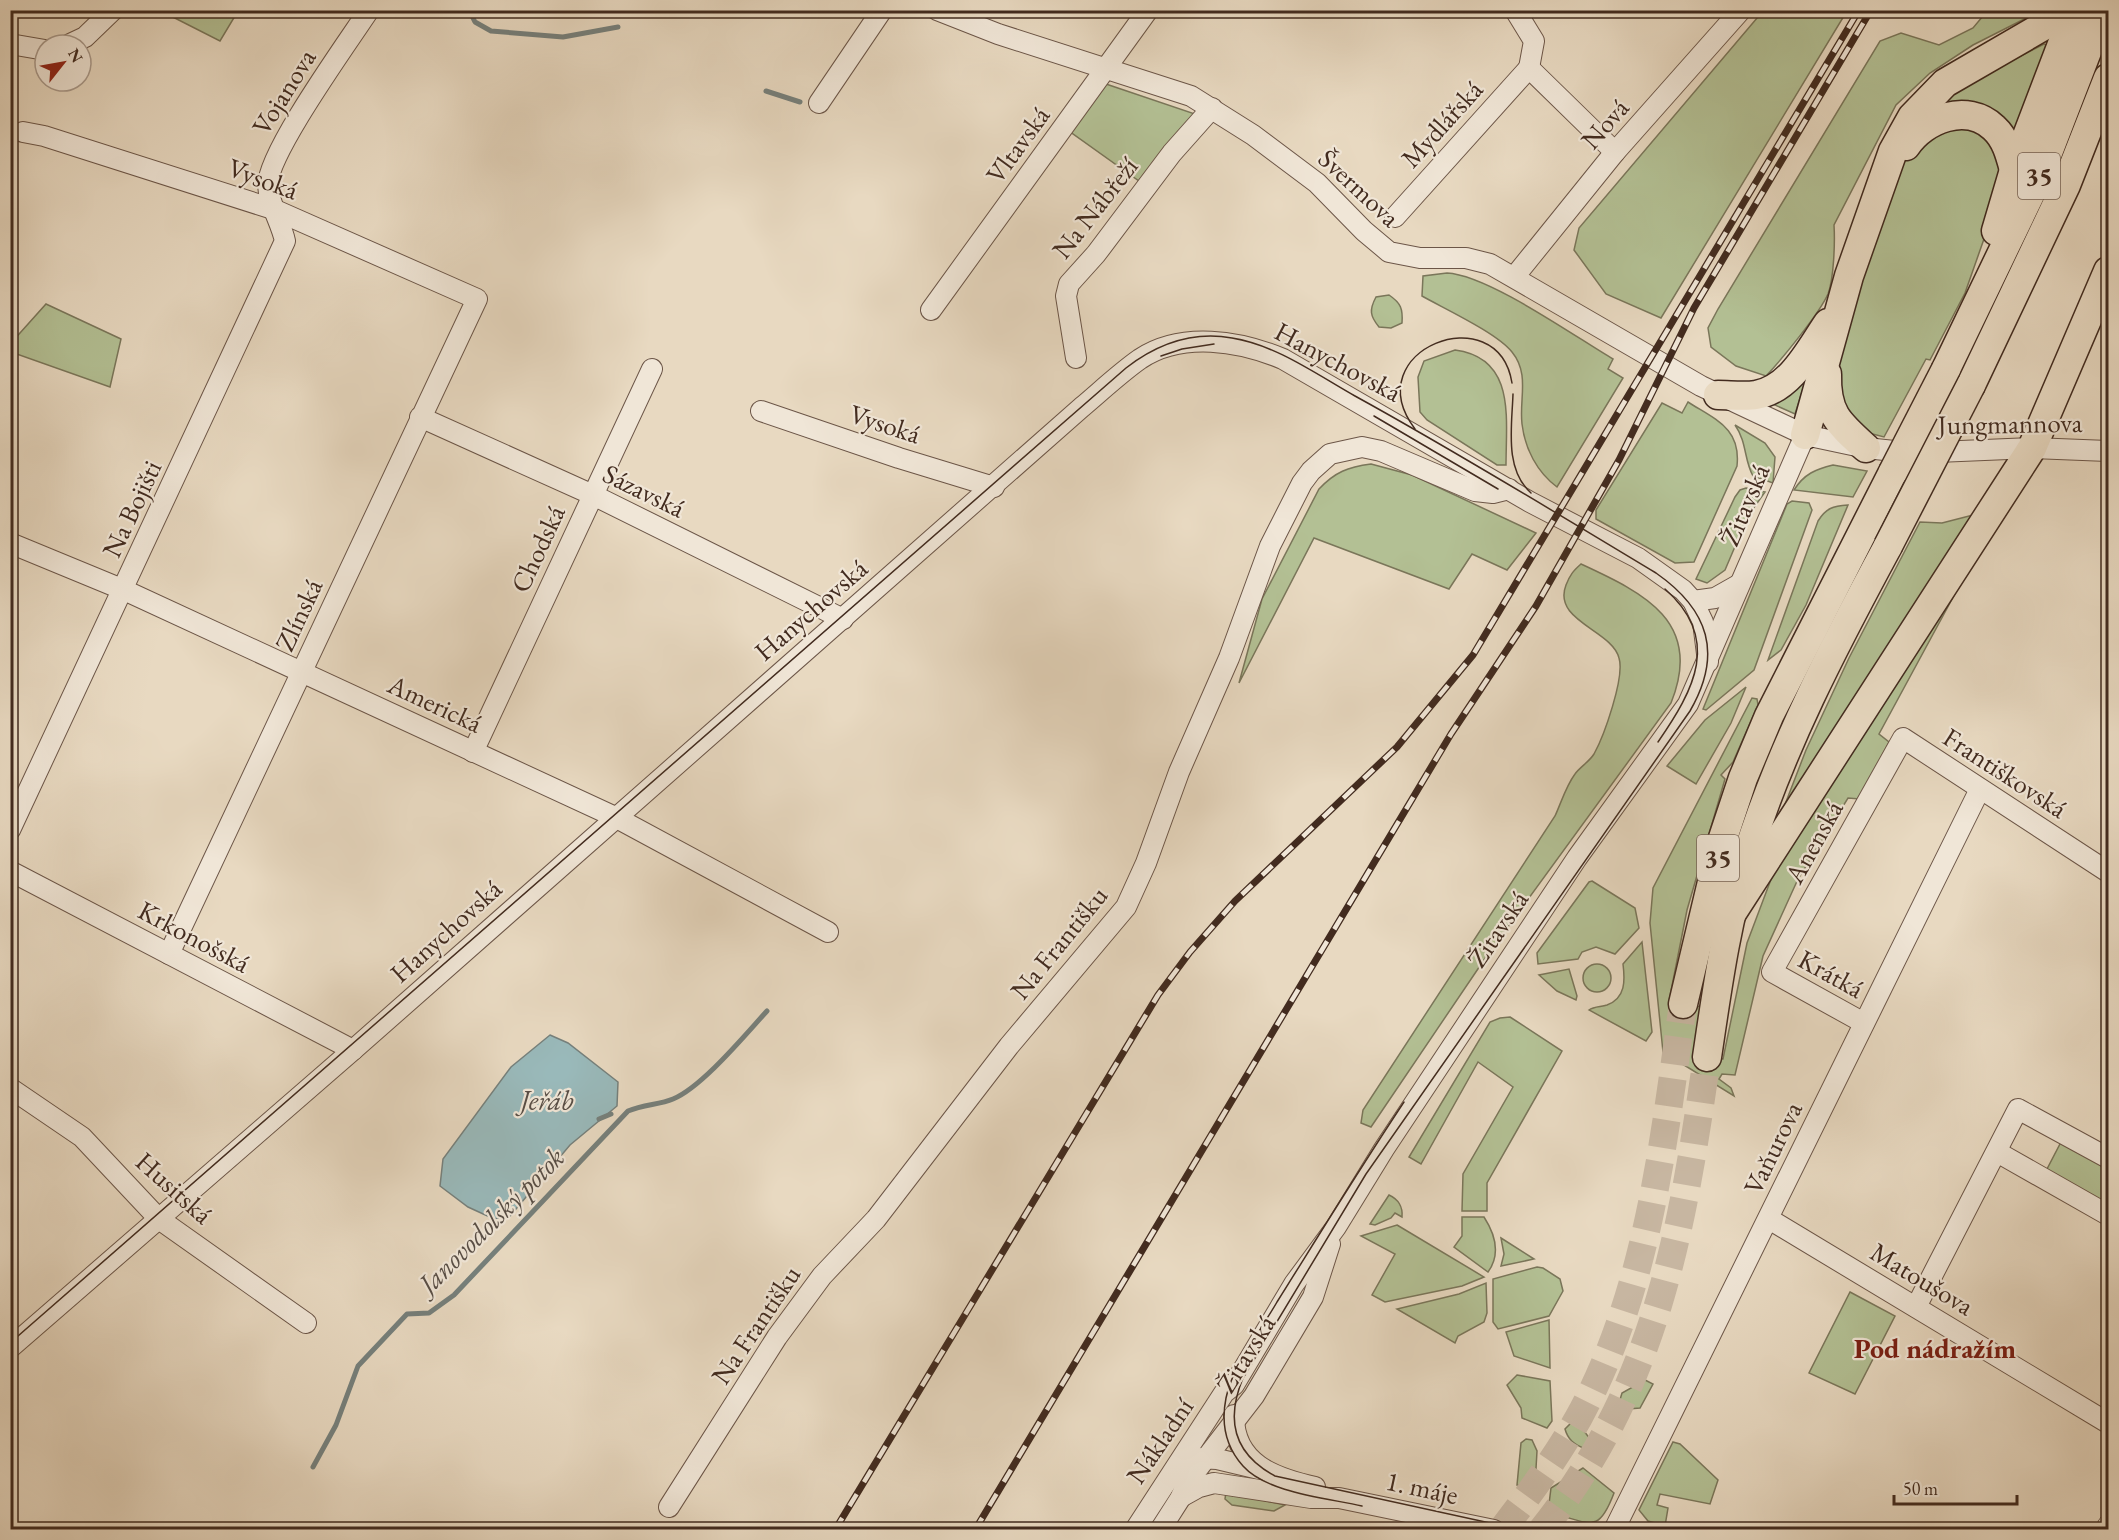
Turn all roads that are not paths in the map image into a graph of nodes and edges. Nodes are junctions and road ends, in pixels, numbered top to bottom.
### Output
1 (113, 10) edge
2 (369, 10) edge
3 (882, 10) edge
4 (937, 10) edge
5 (1148, 10) edge
6 (1515, 10) edge
7 (1741, 10) edge
8 (2066, 10) edge
9 (2075, 10) edge
10 (2103, 10) edge
11 (89, 33) edge
12 (10, 44) edge
13 (33, 48) edge
14 (1107, 68) junction
15 (1529, 68) junction
16 (2109, 78) edge
17 (819, 103) dead end
18 (1212, 108) junction
19 (23, 132) dead end
20 (1615, 152) junction
21 (2014, 170) junction
22 (1886, 171) junction
23 (273, 209) junction
24 (1395, 217) dead end
25 (2109, 271) edge
26 (1515, 276) junction
27 (477, 299) joint
28 (1840, 307) junction
29 (931, 310) dead end
30 (1962, 336) junction
31 (1076, 358) dead end
32 (652, 369) dead end
33 (1718, 395) junction
34 (761, 411) dead end
35 (420, 417) junction
36 (1805, 435) junction
37 (1866, 448) junction
38 (2032, 448) junction
39 (2109, 451) edge
40 (1913, 453) joint
41 (994, 486) junction
42 (1509, 489) junction
43 (593, 495) junction
44 (10, 543) edge
45 (1738, 585) junction
46 (124, 590) junction
47 (1693, 601) junction
48 (843, 619) junction
49 (1708, 662) junction
50 (303, 671) junction
51 (1903, 738) joint
52 (473, 752) junction
53 (1980, 789) junction
54 (615, 818) junction
55 (10, 830) edge
56 (10, 871) edge
57 (2109, 872) edge
58 (1732, 913) junction
59 (828, 932) dead end
60 (169, 954) junction
61 (1772, 972) joint
62 (1683, 1004) tunnel mouth
63 (1864, 1023) junction
64 (353, 1050) junction
65 (1707, 1057) tunnel mouth
66 (10, 1088) edge
67 (1997, 1152) junction
68 (2109, 1158) edge
69 (2109, 1215) edge
70 (159, 1219) junction
71 (1768, 1219) junction
72 (1336, 1227) junction
73 (1916, 1307) junction
74 (306, 1323) dead end
75 (11, 1346) edge
76 (1234, 1385) junction
77 (1239, 1417) junction
78 (2109, 1423) edge
79 (1203, 1428) junction
80 (1203, 1459) junction
81 (1263, 1469) junction
82 (1172, 1472) junction
83 (1226, 1485) junction
84 (1181, 1497) junction
85 (1339, 1498) junction
86 (669, 1508) dead end
87 (2109, 1525) edge
88 (1135, 1530) edge
89 (1160, 1530) edge
90 (1494, 1530) edge
91 (1614, 1530) edge
92 (2106, 1530) edge

1 - 11 street
2 - 23 street, Vojanova
3 - 17 street
4 - 14 street, Švermova
5 - 14 street, Vltavská
6 - 15 street
7 - 20 street, Nová
8 - 22 highway
9 - 21 highway
10 - 30 highway, 35
12 - 13 street
14 - 18 street, Švermova
14 - 29 street, Vltavská
15 - 20 street
15 - 24 street, Mydlářská
16 - 58 highway, 35, bridge
18 - 26 street, Švermova
18 - 31 street, Na Nábřeží
19 - 23 street, Vysoká
20 - 26 street, Nová
21 - 22 highway
21 - 30 highway
22 - 28 highway
23 - 27 street, Vysoká
23 - 46 street, Na Bojišti
25 - 38 highway
26 - 33 street, Švermova
27 - 35 street, Zlínská
28 - 33 highway
28 - 36 highway
28 - 37 highway
30 - 62 highway, 35, bridge
32 - 43 street, Chodská
33 - 36 street, Švermova
34 - 41 street, Vysoká
35 - 43 street, Sázavská
35 - 50 street, Zlínská
36 - 37 street, Švermova
36 - 45 street, Žitavská
37 - 40 street, Švermova
38 - 39 street, Jungmannova
38 - 40 street, Jungmannova
38 - 58 highway
41 - 42 street, Hanychovská
41 - 48 street, Hanychovská
42 - 47 street, Hanychovská
42 - 86 street, Na Františku
43 - 48 street, Sázavská
43 - 52 street, Chodská
44 - 46 street, Americká
45 - 47 street
45 - 49 street, Žitavská
46 - 50 street, Americká
46 - 55 street, Na Bojišti
47 - 49 street
48 - 54 street, Hanychovská
49 - 72 street, Žitavská
50 - 52 street, Americká
50 - 60 street, Zlínská
51 - 53 street, Františkovská
51 - 61 street, Anenská
52 - 54 street, Americká
53 - 57 street, Františkovská
53 - 63 street, Vaňurova
54 - 59 street, Americká
54 - 64 street, Hanychovská
56 - 60 street, Krkonošská
58 - 65 highway, 35
60 - 64 street, Krkonošská
61 - 63 street, Krátká
63 - 71 street, Vaňurova
64 - 70 street, Hanychovská
66 - 70 street, Husitská
67 - 68 street
67 - 69 street
67 - 73 street
70 - 74 street, Husitská
70 - 75 street, Hanychovská
71 - 73 street, Matoušova
71 - 91 street, Vaňurova
72 - 76 street, Žitavská
72 - 77 street, Žitavská
73 - 78 street, Matoušova
76 - 77 street, 1. máje
76 - 79 street, Nákladní
77 - 80 street, Žitavská
77 - 81 street, 1. máje
79 - 80 street
79 - 82 street, Nákladní
80 - 81 street, 1. máje
80 - 82 street
80 - 83 street
80 - 84 street, Žitavská
81 - 85 street, 1. máje
82 - 88 street, Nákladní
83 - 84 street, 1. máje
83 - 85 street, 1. máje
84 - 89 street, Nákladní
85 - 90 street, 1. máje
87 - 92 street

